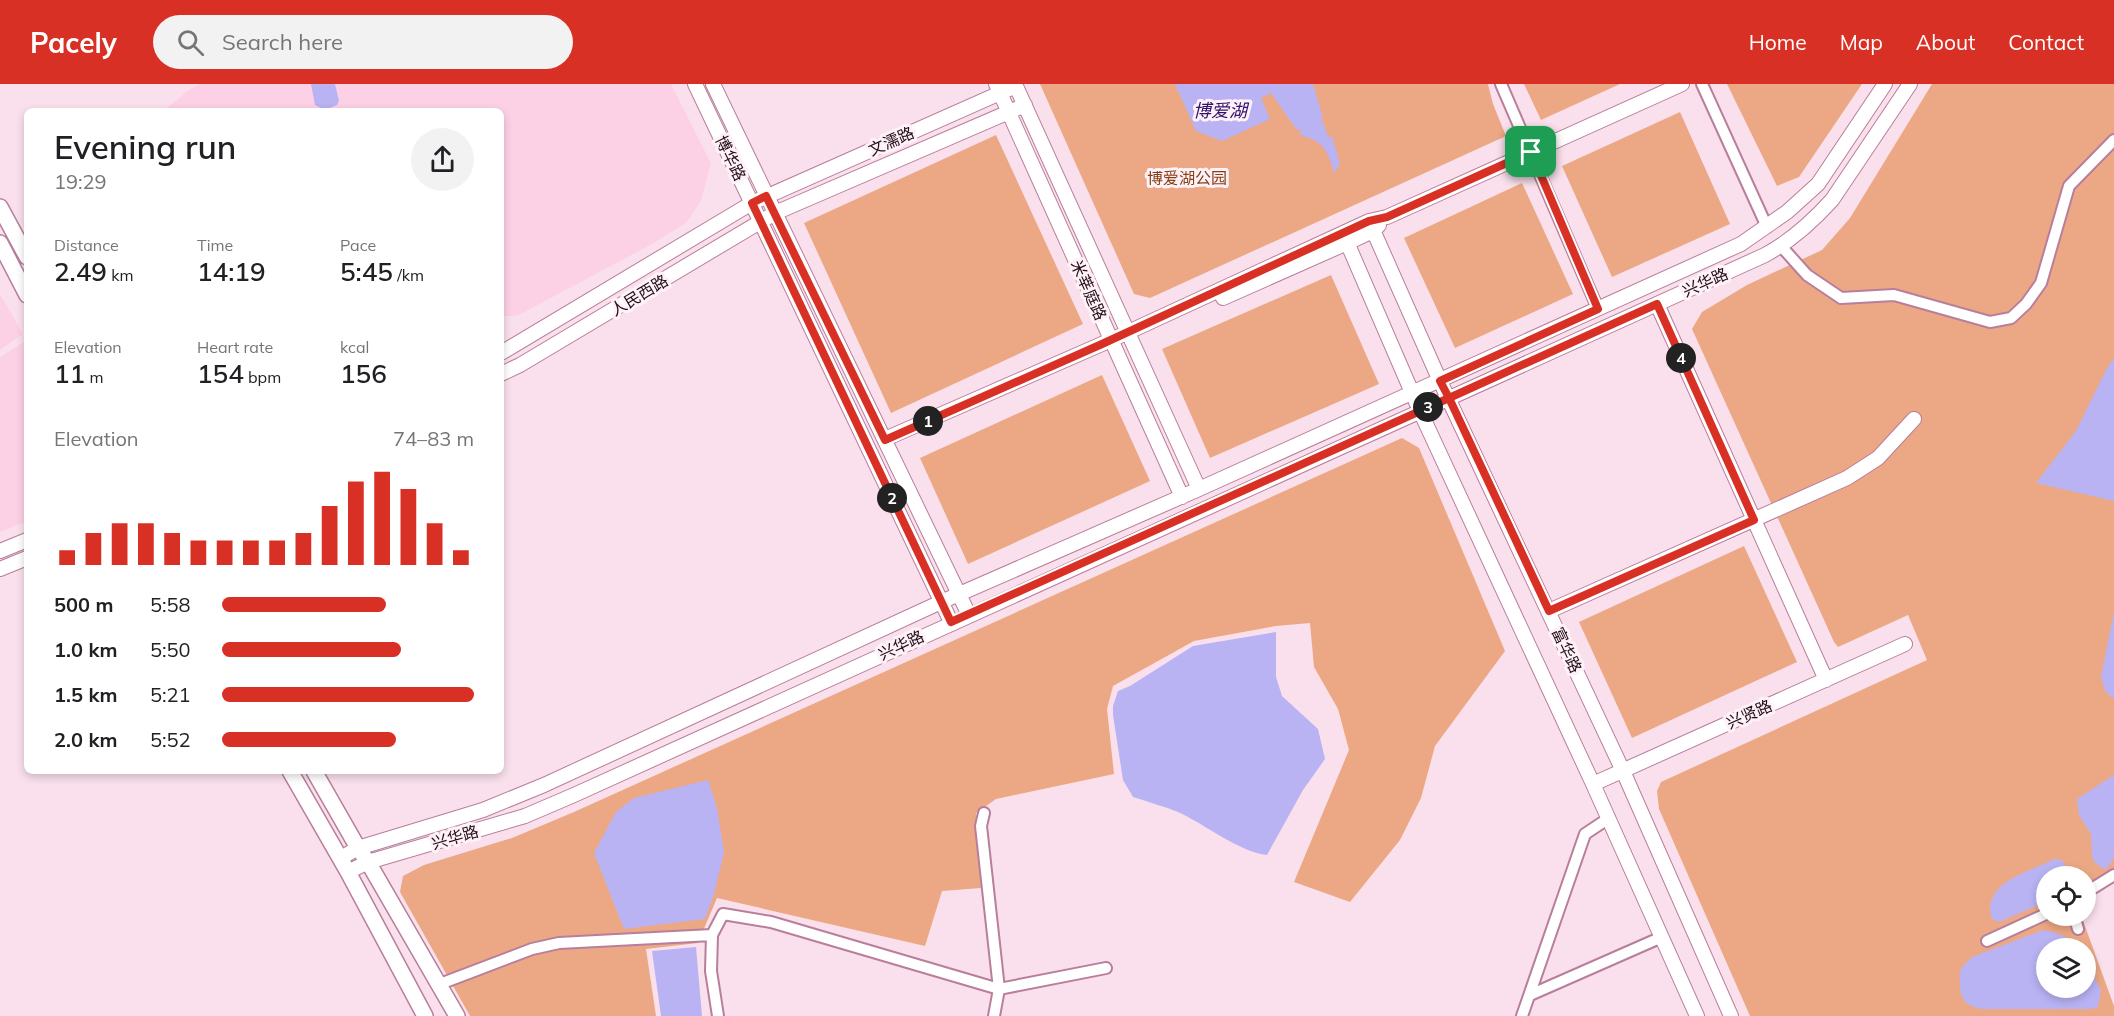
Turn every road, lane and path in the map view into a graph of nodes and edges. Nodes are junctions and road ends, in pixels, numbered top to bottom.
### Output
1 (695, 84) edge
2 (713, 84) edge
3 (1501, 84) edge
4 (1682, 84) edge
5 (1702, 84) edge
6 (1885, 84) edge
7 (1910, 84) edge
8 (1016, 85) edge
9 (998, 88) edge
10 (1025, 105) junction
11 (1008, 112) junction
12 (2114, 140) edge
13 (1531, 152) junction
14 (766, 196) junction
15 (752, 203) junction
16 (0, 207) edge
17 (775, 213) junction
18 (760, 221) junction
19 (1371, 226) junction
20 (1767, 227) junction
21 (1345, 238) junction
22 (0, 243) edge
23 (1781, 246) junction
24 (24, 252) edge
25 (24, 289) edge
26 (1657, 304) junction
27 (1598, 309) junction
28 (1129, 335) junction
29 (1113, 343) junction
30 (504, 351) edge
31 (504, 373) edge
32 (1440, 381) junction
33 (1412, 393) junction
34 (1449, 398) junction
35 (1420, 411) junction
36 (1914, 419) dead end
37 (886, 444) junction
38 (1199, 489) junction
39 (1182, 497) junction
40 (1754, 520) junction
41 (24, 541) edge
42 (0, 551) edge
43 (24, 559) edge
44 (0, 569) edge
45 (958, 595) junction
46 (942, 602) junction
47 (1549, 611) junction
48 (969, 615) junction
49 (951, 622) junction
50 (1905, 644) dead end
51 (1826, 680) junction
52 (1623, 771) junction
53 (292, 774) edge
54 (316, 774) edge
55 (1593, 784) junction
56 (984, 813) dead end
57 (1609, 818) junction
58 (358, 848) junction
59 (340, 858) junction
60 (368, 862) junction
61 (348, 872) junction
62 (2114, 875) edge
63 (2096, 886) edge
64 (2036, 919) edge
65 (2077, 926) edge
66 (2078, 929) dead end
67 (712, 935) junction
68 (1662, 938) junction
69 (1987, 941) dead end
70 (1106, 968) dead end
71 (440, 984) junction
72 (999, 989) junction
73 (1530, 995) junction
74 (425, 1016) edge
75 (457, 1016) edge
76 (718, 1016) edge
77 (994, 1016) edge
78 (1522, 1016) edge
79 (1697, 1016) edge
80 (1731, 1016) edge

1 - 15 street, 博华路
2 - 14 street, 博华路
3 - 13 street
4 - 13 street
5 - 20 street
6 - 20 street, 兴华路
7 - 23 street, 兴华路
8 - 9 street, 文濡路
8 - 10 street, 米莘庭路
9 - 11 street, 米莘庭路
9 - 14 street, 文濡路
10 - 11 street, 文濡路
10 - 28 street, 米莘庭路
11 - 17 street, 文濡路
11 - 29 street, 米莘庭路
12 - 23 street
13 - 19 street
13 - 27 street
14 - 15 street, 文濡路
14 - 17 street, 博华路
15 - 18 street, 博华路
15 - 30 street, 文濡路
16 - 24 main road
17 - 18 street, 人民西路
17 - 37 street, 博华路
18 - 31 street, 人民西路
18 - 46 street, 博华路
19 - 21 street
19 - 32 street, 富华路
20 - 27 street, 兴华路
21 - 28 street
21 - 33 street, 富华路
22 - 25 main road
23 - 26 street, 兴华路
26 - 34 street, 兴华路
26 - 40 street
27 - 32 street, 兴华路
28 - 29 street
28 - 38 street, 米莘庭路
29 - 37 street
29 - 39 street, 米莘庭路
32 - 33 street, 兴华路
32 - 34 street, 富华路
33 - 35 street, 富华路
33 - 38 street, 兴华路
34 - 35 street, 兴华路
34 - 47 street, 富华路
35 - 48 street, 兴华路
35 - 55 street, 富华路
36 - 40 street
37 - 45 street, 博华路
38 - 39 street, 兴华路
39 - 45 street, 兴华路
40 - 47 street
40 - 51 street
41 - 42 street
43 - 44 street
45 - 46 street, 兴华路
45 - 48 street, 博华路
46 - 49 street, 博华路
46 - 58 street, 兴华路
47 - 52 street, 富华路
48 - 49 street, 兴华路
49 - 60 street, 兴华路
50 - 51 street, 兴贤路
51 - 52 street, 兴贤路
52 - 55 street, 兴贤路
52 - 80 street, 富华路
53 - 59 main road
54 - 58 main road
55 - 57 street, 富华路
56 - 72 street
57 - 68 street, 富华路
57 - 73 street
58 - 59 street, 兴华路
58 - 60 main road
59 - 61 main road
60 - 61 street, 兴华路
60 - 71 main road
61 - 74 main road
62 - 63 street
64 - 69 street
65 - 66 street
67 - 71 street
67 - 72 street
67 - 76 street
68 - 73 street
68 - 79 street, 富华路
70 - 72 street
71 - 75 main road
72 - 77 street
73 - 78 street

